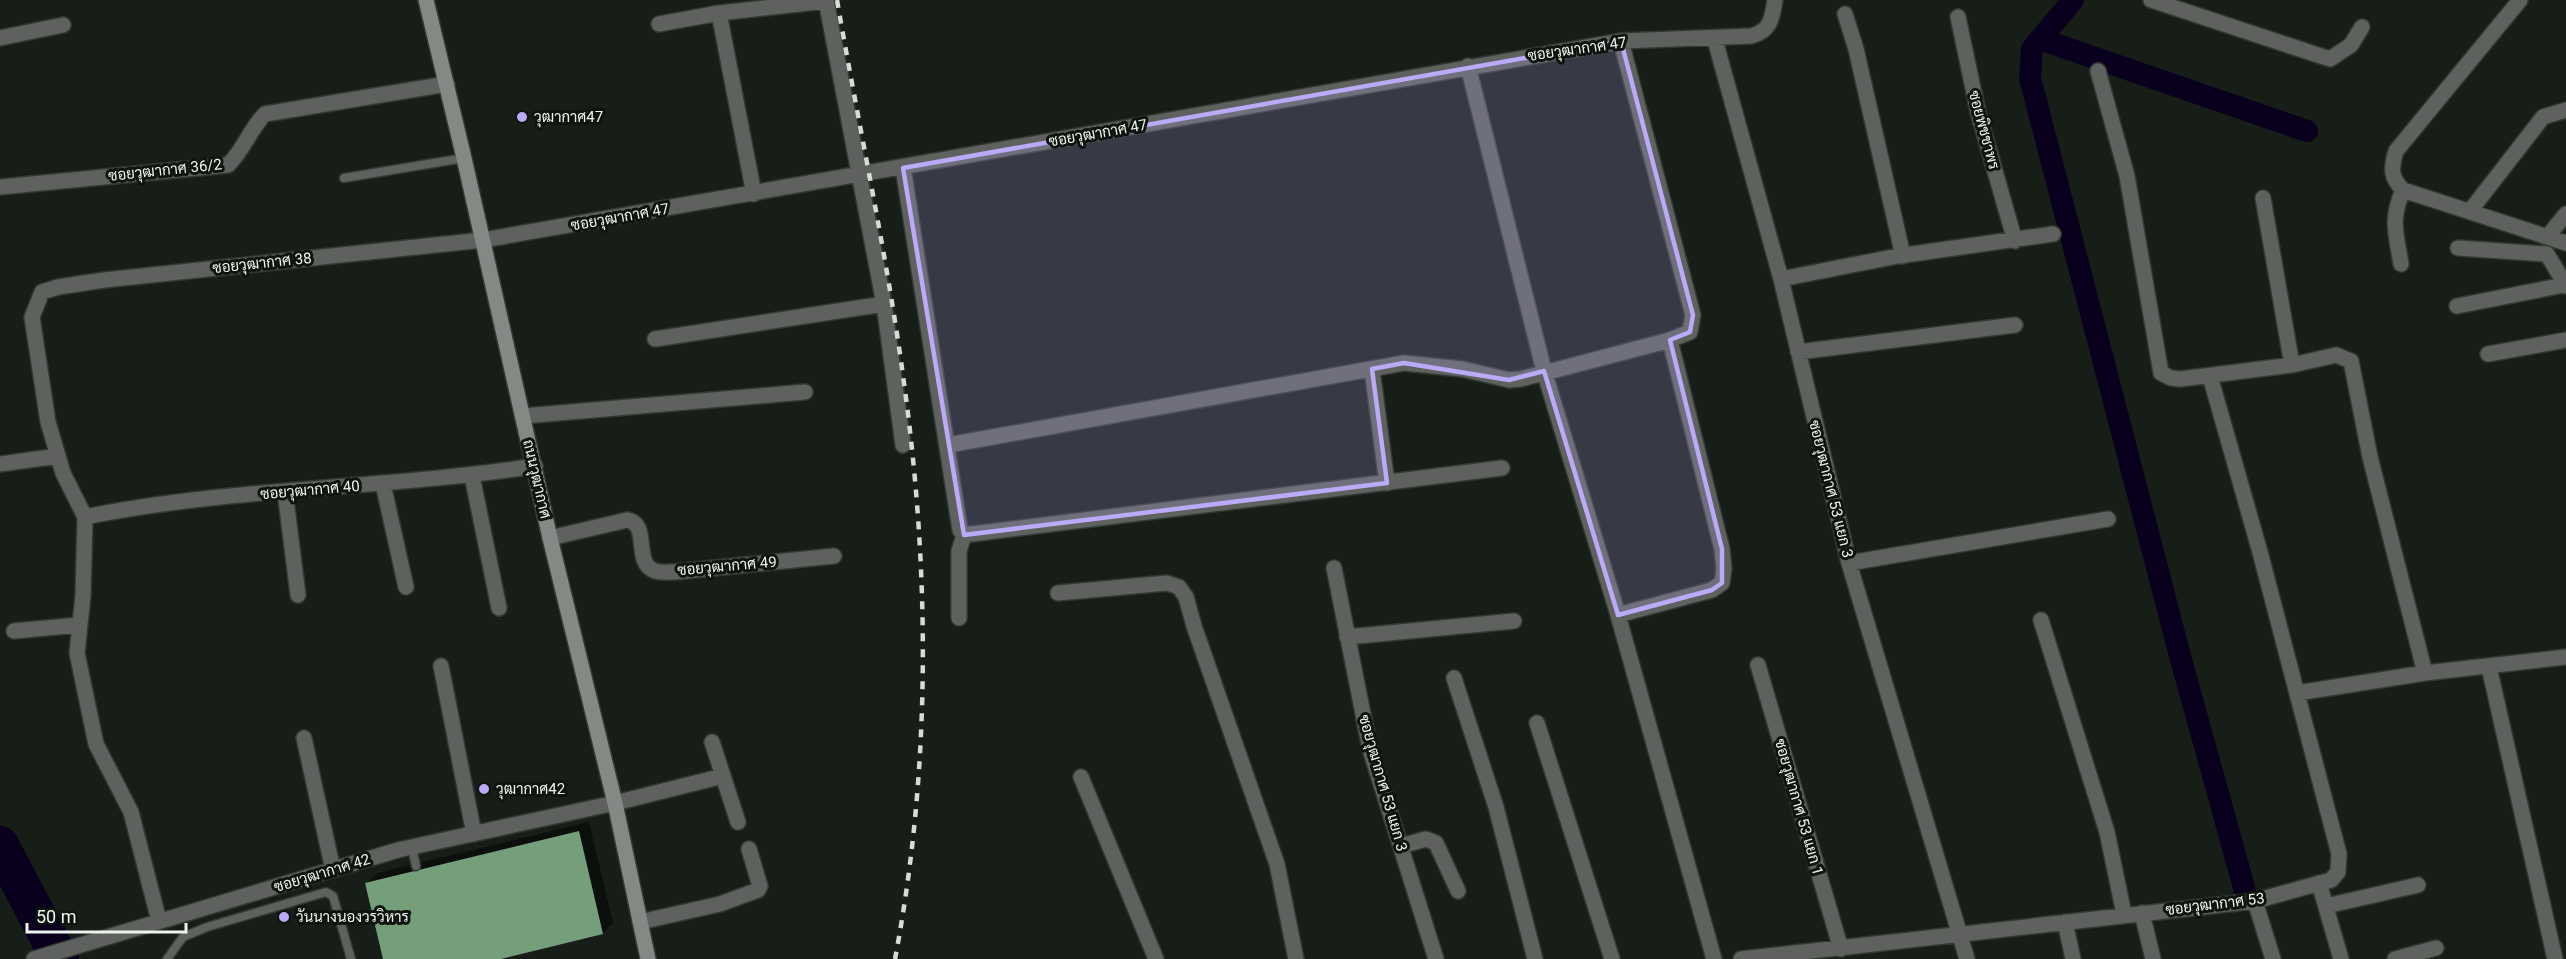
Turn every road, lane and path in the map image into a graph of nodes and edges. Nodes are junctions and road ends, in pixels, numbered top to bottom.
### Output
1 (426, 0) edge
2 (1775, 0) edge
3 (2151, 0) edge
4 (2520, 0) edge
5 (826, 1) edge
6 (719, 13) junction
7 (1845, 14) dead end
8 (1958, 17) dead end
9 (659, 24) dead end
10 (63, 25) dead end
11 (2362, 27) dead end
12 (0, 38) edge
13 (1715, 40) junction
14 (1621, 41) junction
15 (1468, 66) junction
16 (2098, 71) dead end
17 (447, 84) junction
18 (2566, 110) edge
19 (465, 158) junction
20 (903, 168) junction
21 (860, 175) junction
22 (344, 178) dead end
23 (0, 187) edge
24 (2403, 190) junction
25 (754, 194) junction
26 (2263, 198) dead end
27 (2470, 211) junction
28 (2566, 214) edge
29 (2053, 234) dead end
30 (2548, 236) junction
31 (483, 240) junction
32 (2015, 241) junction
33 (2566, 243) edge
34 (2458, 248) dead end
35 (1903, 256) junction
36 (2401, 264) dead end
37 (1781, 279) junction
38 (2565, 286) edge
39 (884, 304) junction
40 (2457, 306) dead end
41 (2015, 325) dead end
42 (655, 339) dead end
43 (1670, 340) junction
44 (2566, 340) edge
45 (1798, 352) junction
46 (2487, 354) dead end
47 (2292, 365) junction
48 (1372, 369) junction
49 (1544, 371) junction
50 (2210, 376) junction
51 (805, 392) dead end
52 (523, 416) junction
53 (903, 445) dead end
54 (948, 445) junction
55 (58, 456) junction
56 (0, 464) edge
57 (535, 466) junction
58 (1502, 468) dead end
59 (472, 476) junction
60 (1387, 483) junction
61 (383, 484) junction
62 (285, 492) junction
63 (85, 518) junction
64 (2108, 519) dead end
65 (964, 535) junction
66 (550, 538) junction
67 (834, 556) dead end
68 (1849, 563) junction
69 (1334, 568) dead end
70 (406, 587) dead end
71 (1058, 593) dead end
72 (298, 595) dead end
73 (499, 608) dead end
74 (1618, 615) junction
75 (959, 618) dead end
76 (2041, 620) dead end
77 (1514, 621) dead end
78 (78, 625) junction
79 (14, 632) dead end
80 (1347, 637) junction
81 (2566, 657) edge
82 (1758, 665) dead end
83 (441, 666) dead end
84 (2489, 667) junction
85 (2425, 673) junction
86 (1454, 678) dead end
87 (2297, 693) junction
88 (1537, 723) dead end
89 (304, 738) dead end
90 (712, 742) dead end
91 (723, 776) junction
92 (1081, 777) dead end
93 (615, 803) junction
94 (738, 822) dead end
95 (474, 834) junction
96 (1401, 846) junction
97 (412, 848) junction
98 (749, 849) dead end
99 (416, 866) dead end
100 (333, 870) junction
101 (2319, 884) junction
102 (2418, 885) dead end
103 (1458, 891) dead end
104 (2255, 901) junction
105 (2326, 906) junction
106 (2142, 913) junction
107 (2124, 914) junction
108 (159, 921) junction
109 (640, 922) junction
110 (2065, 922) junction
111 (1960, 934) junction
112 (2436, 948) dead end
113 (1838, 952) edge
114 (1749, 958) edge
115 (34, 959) edge
116 (167, 959) edge
117 (351, 959) edge
118 (648, 959) edge
119 (1156, 959) edge
120 (1296, 959) edge
121 (1436, 959) edge
122 (1535, 959) edge
123 (1612, 959) edge
124 (1714, 959) edge
125 (1967, 959) edge
126 (2073, 959) edge
127 (2152, 959) edge
128 (2273, 959) edge
129 (2341, 959) edge
130 (2395, 959) edge
131 (2555, 959) edge

1 - 17 main road, ถนนวุฒากาศ
2 - 13 street, ซอยวุฒากาศ 47
3 - 11 street
4 - 24 street
5 - 6 street
5 - 21 street
6 - 9 street
6 - 25 street
7 - 35 street
8 - 32 street, ซอยพิชชาพร
10 - 12 street
13 - 14 street, ซอยวุฒากาศ 47
13 - 37 street, ซอยวุฒากาศ 53 แยก 3
14 - 15 street, ซอยวุฒากาศ 47
14 - 43 street
15 - 20 street, ซอยวุฒากาศ 47
15 - 49 street
16 - 50 street
17 - 19 main road, ถนนวุฒากาศ
17 - 23 street, ซอยวุฒากาศ 36/2
18 - 27 street
19 - 22 lane
19 - 31 main road, ถนนวุฒากาศ
20 - 21 street, ซอยวุฒากาศ 47
20 - 54 street
21 - 25 street, ซอยวุฒากาศ 47
21 - 39 street
24 - 27 street
24 - 36 street
25 - 31 street, ซอยวุฒากาศ 47
26 - 47 street
27 - 30 street
28 - 30 street
29 - 32 street
30 - 33 street
31 - 52 main road, ถนนวุฒากาศ
31 - 55 street, ซอยวุฒากาศ 38
32 - 35 street
34 - 38 street
35 - 37 street
37 - 45 street, ซอยวุฒากาศ 53 แยก 3
38 - 40 street
39 - 42 street
39 - 53 street
41 - 45 street
43 - 49 street
43 - 74 street
44 - 46 street
45 - 68 street, ซอยวุฒากาศ 53 แยก 3
47 - 50 street
47 - 85 street
48 - 49 street
48 - 54 street
48 - 60 street
49 - 74 street
50 - 87 street
51 - 52 street
52 - 57 main road, ถนนวุฒากาศ
54 - 65 street
55 - 56 street
55 - 63 street
57 - 59 street, ซอยวุฒากาศ 40
57 - 66 main road, ถนนวุฒากาศ
58 - 60 street
59 - 61 street, ซอยวุฒากาศ 40
59 - 73 street
60 - 65 street
61 - 62 street, ซอยวุฒากาศ 40
61 - 70 street
62 - 63 street, ซอยวุฒากาศ 40
62 - 72 street
63 - 78 street
64 - 68 street
65 - 75 street
66 - 67 street, ซอยวุฒากาศ 49
66 - 93 main road, ถนนวุฒากาศ
68 - 111 street, ซอยวุฒากาศ 53 แยก 3
69 - 80 street, ซอยวุฒากาศ 53 แยก 3
71 - 120 street
74 - 124 street
76 - 107 street
77 - 80 street
78 - 79 street
78 - 108 street
80 - 96 street, ซอยวุฒากาศ 53 แยก 3
81 - 84 street
82 - 113 street, ซอยวุฒากาศ 53 แยก 1
83 - 95 street
84 - 85 street
84 - 131 street
85 - 87 street
86 - 122 street
87 - 101 street, ซอยวุฒากาศ 53
88 - 123 street
89 - 100 street
90 - 91 street
91 - 93 street, ซอยวุฒากาศ 42
91 - 94 street
92 - 119 street
93 - 95 street, ซอยวุฒากาศ 42
93 - 109 main road, ถนนวุฒากาศ
95 - 97 street, ซอยวุฒากาศ 42
96 - 103 street
96 - 121 street, ซอยวุฒากาศ 53 แยก 3
97 - 99 lane
97 - 100 street, ซอยวุฒากาศ 42
98 - 109 street
100 - 108 street, ซอยวุฒากาศ 42
101 - 104 street, ซอยวุฒากาศ 53
101 - 105 street
102 - 105 street
104 - 106 street, ซอยวุฒากาศ 53
104 - 128 street
105 - 129 street
106 - 107 street, ซอยวุฒากาศ 53
106 - 127 street
107 - 110 street, ซอยวุฒากาศ 53
108 - 115 street, ซอยวุฒากาศ 42
109 - 118 main road, ถนนวุฒากาศ
110 - 111 street, ซอยวุฒากาศ 53
110 - 126 street
111 - 113 street, ซอยวุฒากาศ 53
111 - 125 street, ซอยวุฒากาศ 53 แยก 3
112 - 130 street
113 - 114 street, ซอยวุฒากาศ 53
116 - 117 lane

